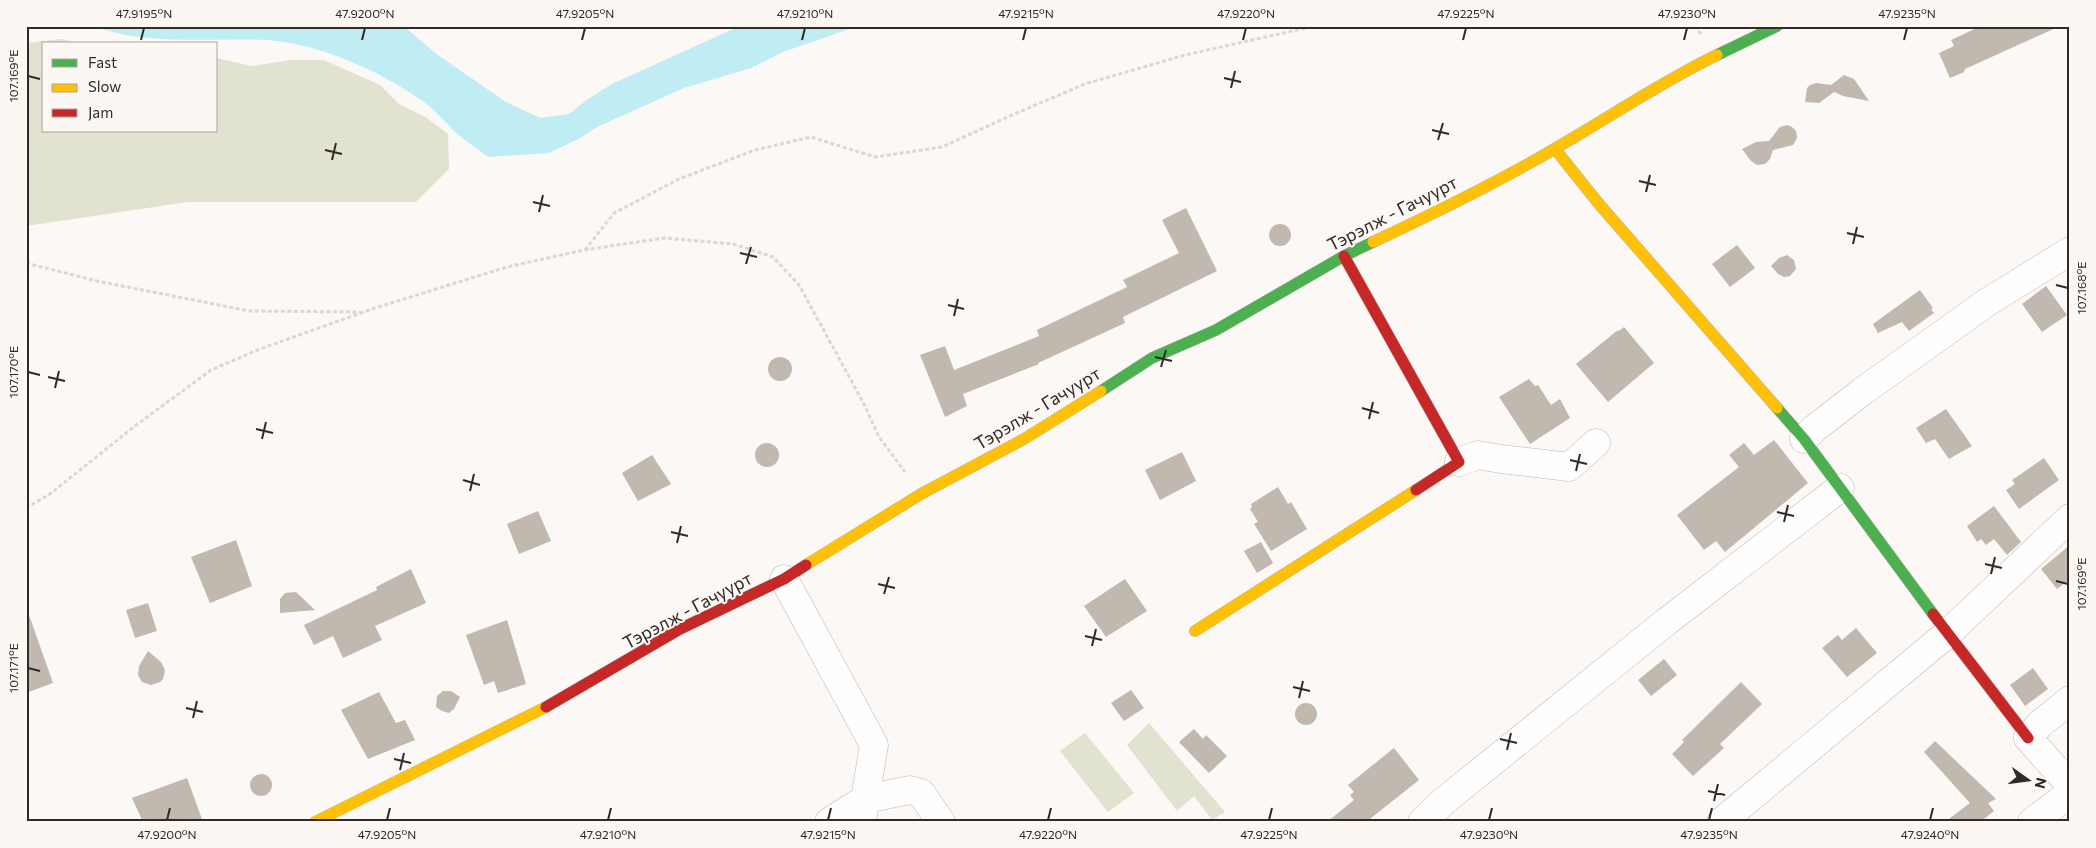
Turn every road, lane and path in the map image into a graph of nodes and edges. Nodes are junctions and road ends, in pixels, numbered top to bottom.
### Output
1 (1315, 26) edge
2 (1777, 26) edge
3 (1555, 149) junction
4 (584, 250) junction
5 (2070, 251) edge
6 (1344, 256) junction
7 (26, 263) edge
8 (364, 312) junction
9 (1804, 439) junction
10 (1596, 442) dead end
11 (1459, 462) junction
12 (1840, 488) junction
13 (921, 494) junction
14 (26, 508) edge
15 (2070, 518) edge
16 (784, 579) junction
17 (1195, 632) dead end
18 (1947, 634) junction
19 (2070, 700) edge
20 (2028, 738) junction
21 (2070, 785) edge
22 (2070, 793) edge
23 (863, 811) edge
24 (315, 822) edge
25 (830, 822) edge
26 (940, 822) edge
27 (1422, 822) edge
28 (1721, 822) edge
29 (2032, 822) edge

1 - 4 path
2 - 3 main road, Тэрэлж - Гачуурт
3 - 6 main road, Тэрэлж - Гачуурт
3 - 9 main road
4 - 8 path
4 - 13 path
5 - 9 street
6 - 11 main road
6 - 13 main road, Тэрэлж - Гачуурт
7 - 8 path
8 - 14 path
9 - 12 main road
10 - 11 street
11 - 17 main road
12 - 18 main road
12 - 27 street
13 - 16 main road, Тэрэлж - Гачуурт
15 - 18 street
16 - 23 street
16 - 24 main road, Тэрэлж - Гачуурт
18 - 20 main road
18 - 28 street
19 - 20 street
20 - 21 street
22 - 29 street
23 - 25 street
23 - 26 street

